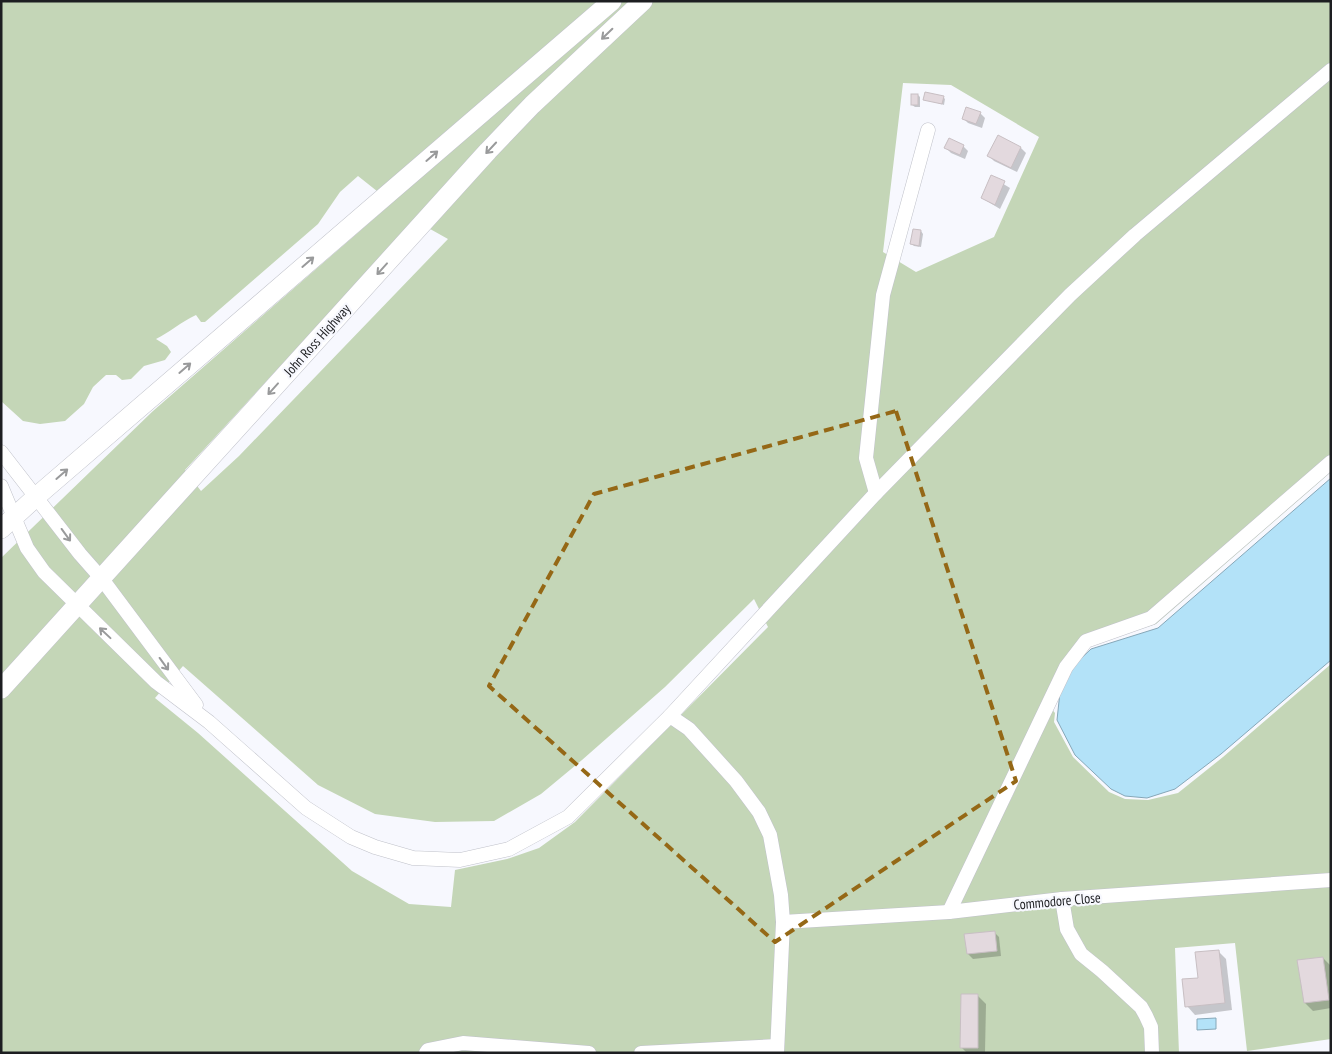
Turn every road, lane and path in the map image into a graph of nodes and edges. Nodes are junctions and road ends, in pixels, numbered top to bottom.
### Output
1 (612, 1) edge
2 (643, 1) edge
3 (1331, 70) edge
4 (928, 130) dead end
5 (1, 452) edge
6 (1331, 462) edge
7 (1, 486) edge
8 (876, 492) junction
9 (37, 496) junction
10 (7, 524) edge
11 (102, 578) junction
12 (78, 605) junction
13 (1, 688) edge
14 (670, 716) junction
15 (209, 722) junction
16 (1331, 880) edge
17 (1062, 899) junction
18 (949, 912) junction
19 (783, 922) junction
20 (777, 1049) edge
21 (426, 1053) edge
22 (589, 1053) edge
23 (640, 1053) edge
24 (1152, 1053) edge

9 -> 1 main road
2 -> 11 main road, John Ross Highway
3 - 8 street
4 - 8 street
5 - 9 street
6 - 18 street
7 - 10 street
8 - 14 street
9 - 10 main road
9 -> 11 street
10 - 12 street
11 - 12 main road, John Ross Highway
11 -> 15 street
12 - 13 main road, John Ross Highway
15 -> 12 street
14 - 15 street
14 - 19 street
16 - 17 street, Commodore Close
17 - 18 street, Commodore Close
17 - 24 street
18 - 19 street, Commodore Close
19 - 20 street
20 - 23 street
21 - 22 street

